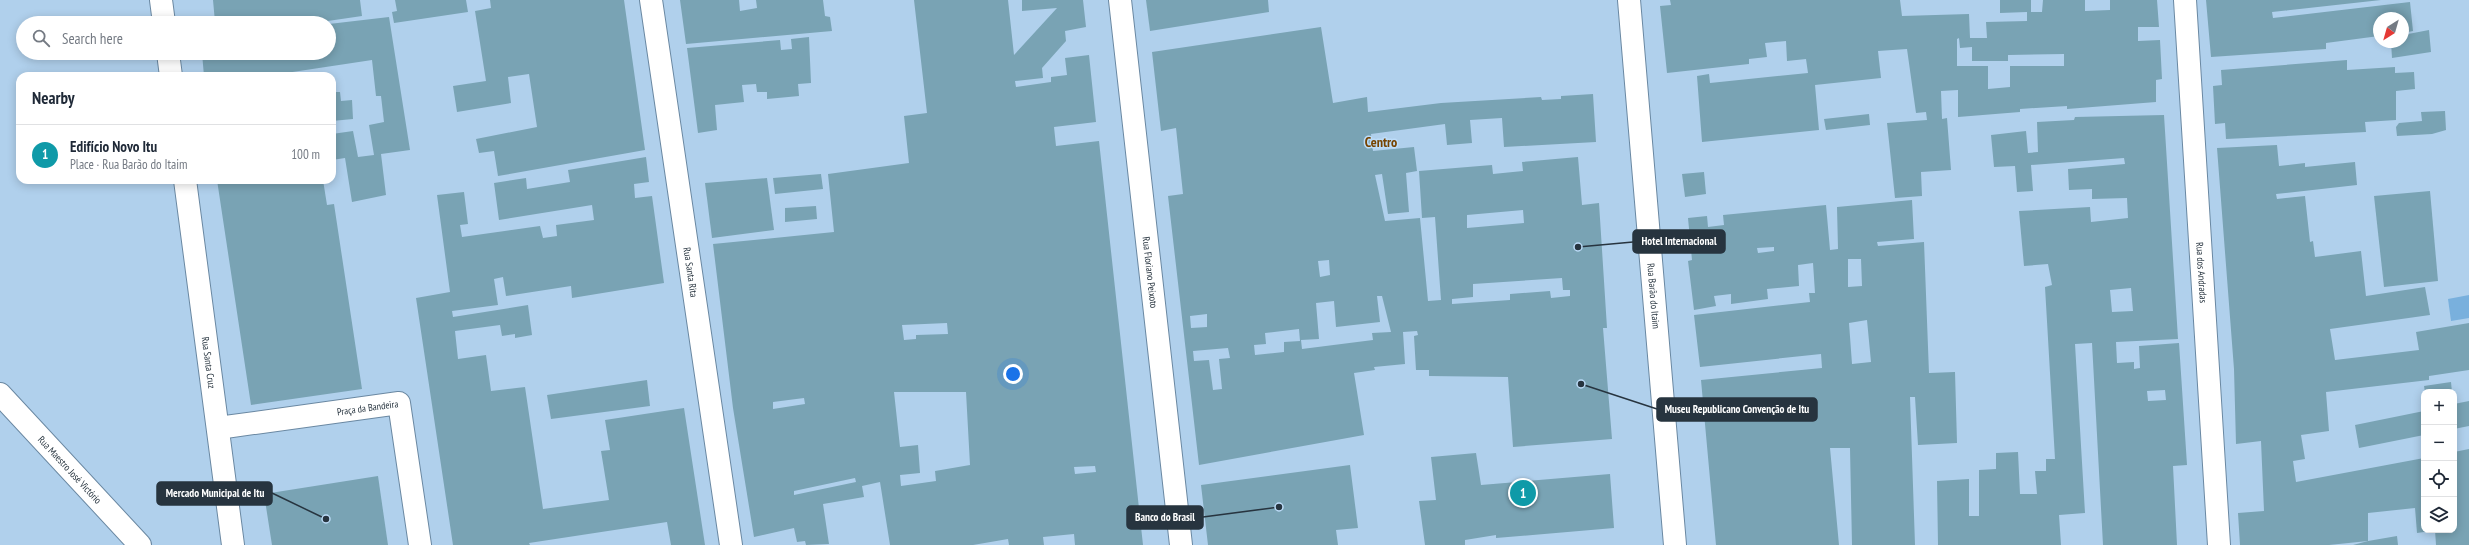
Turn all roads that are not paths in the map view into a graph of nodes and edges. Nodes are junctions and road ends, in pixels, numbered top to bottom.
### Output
1 (161, 0) edge
2 (651, 0) edge
3 (1120, 0) edge
4 (1629, 0) edge
5 (2186, 0) edge
6 (163, 16) edge
7 (169, 60) edge
8 (170, 72) edge
9 (186, 184) edge
10 (0, 394) edge
11 (218, 428) junction
12 (140, 545) edge
13 (233, 545) edge
14 (420, 545) edge
15 (731, 545) edge
16 (1181, 545) edge
17 (1675, 545) edge
18 (2219, 545) edge

1 - 6 street
2 - 15 street, Rua Santa Rita
3 - 16 street, Rua Floriano Peixoto
4 - 17 street, Rua Barão do Itaim
5 - 18 street, Rua dos Andradas
7 - 8 street
9 - 11 street, Rua Santa Cruz
10 - 12 street, Rua Maestro José Victório
11 - 13 street, Rua Santa Cruz
11 - 14 street, Praça da Bandeira

